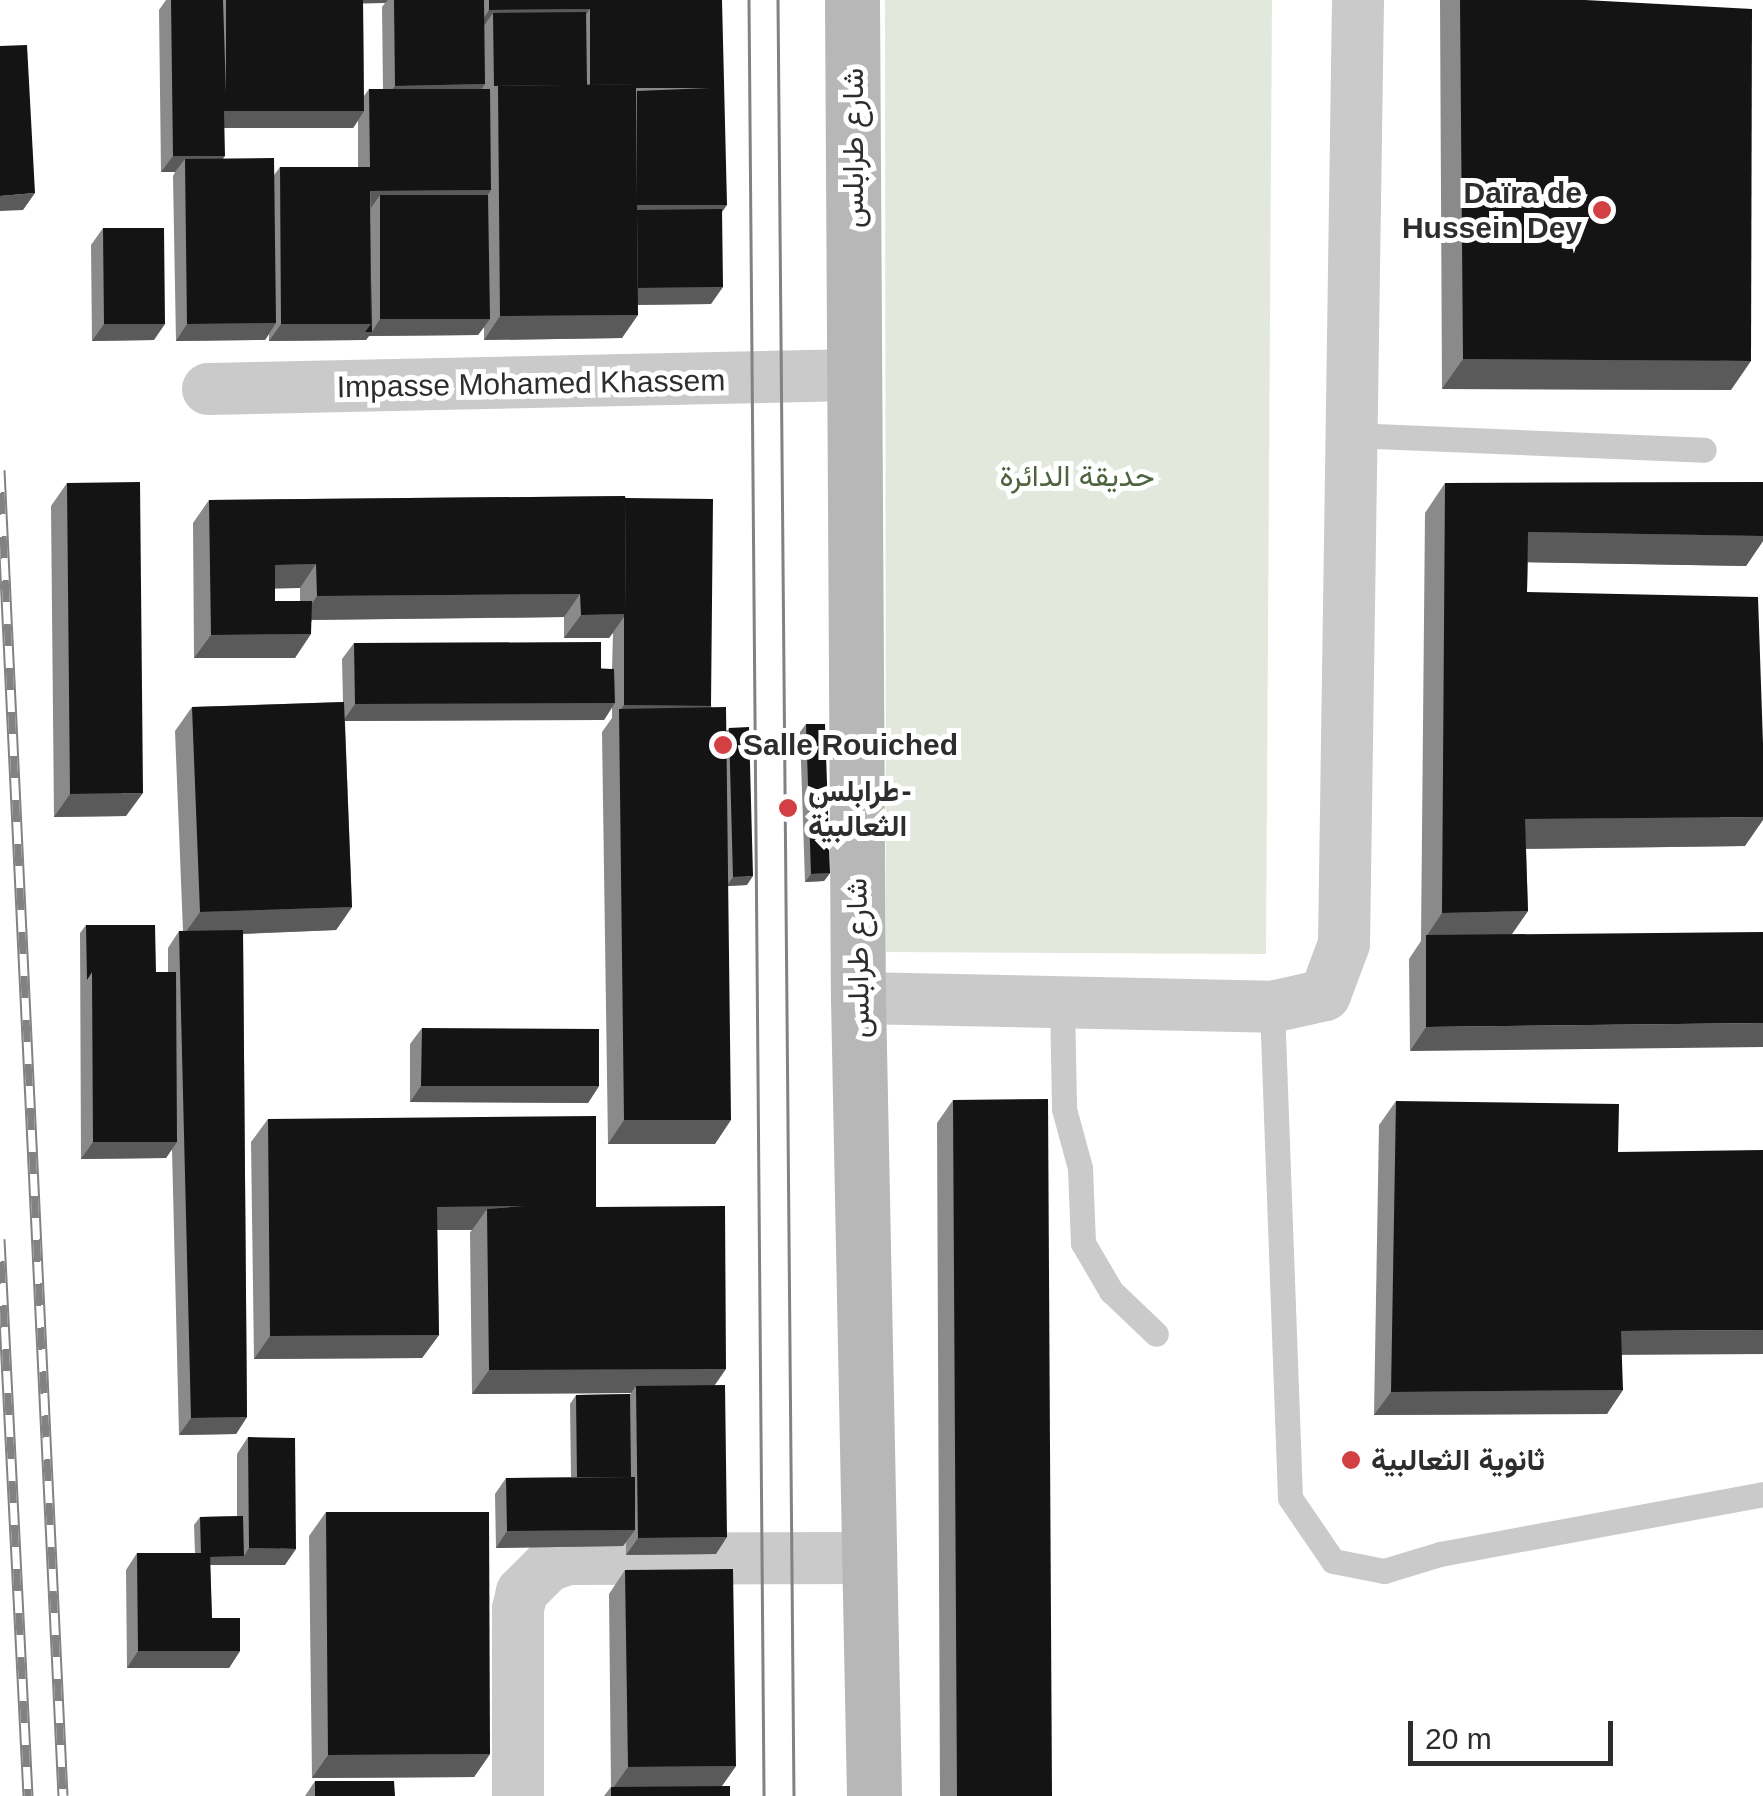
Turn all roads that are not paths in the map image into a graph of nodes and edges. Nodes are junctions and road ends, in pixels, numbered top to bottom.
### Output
1 (852, 0) edge
2 (1358, 0) edge
3 (854, 375) junction
4 (208, 389) dead end
5 (1352, 435) junction
6 (1704, 450) dead end
7 (858, 998) junction
8 (1062, 1002) junction
9 (1272, 1006) junction
10 (1156, 1334) dead end
11 (1763, 1494) edge
12 (868, 1558) junction
13 (518, 1796) edge
14 (874, 1796) edge

1 - 3 main road, شارع طرابلس
2 - 5 street
3 - 4 street, Impasse Mohamed Khassem
3 - 7 main road, شارع طرابلس
5 - 6 lane
5 - 9 street
7 - 8 street
7 - 12 main road, شارع طرابلس
8 - 9 street
8 - 10 lane
9 - 11 lane
12 - 13 street
12 - 14 main road, شارع طرابلس

